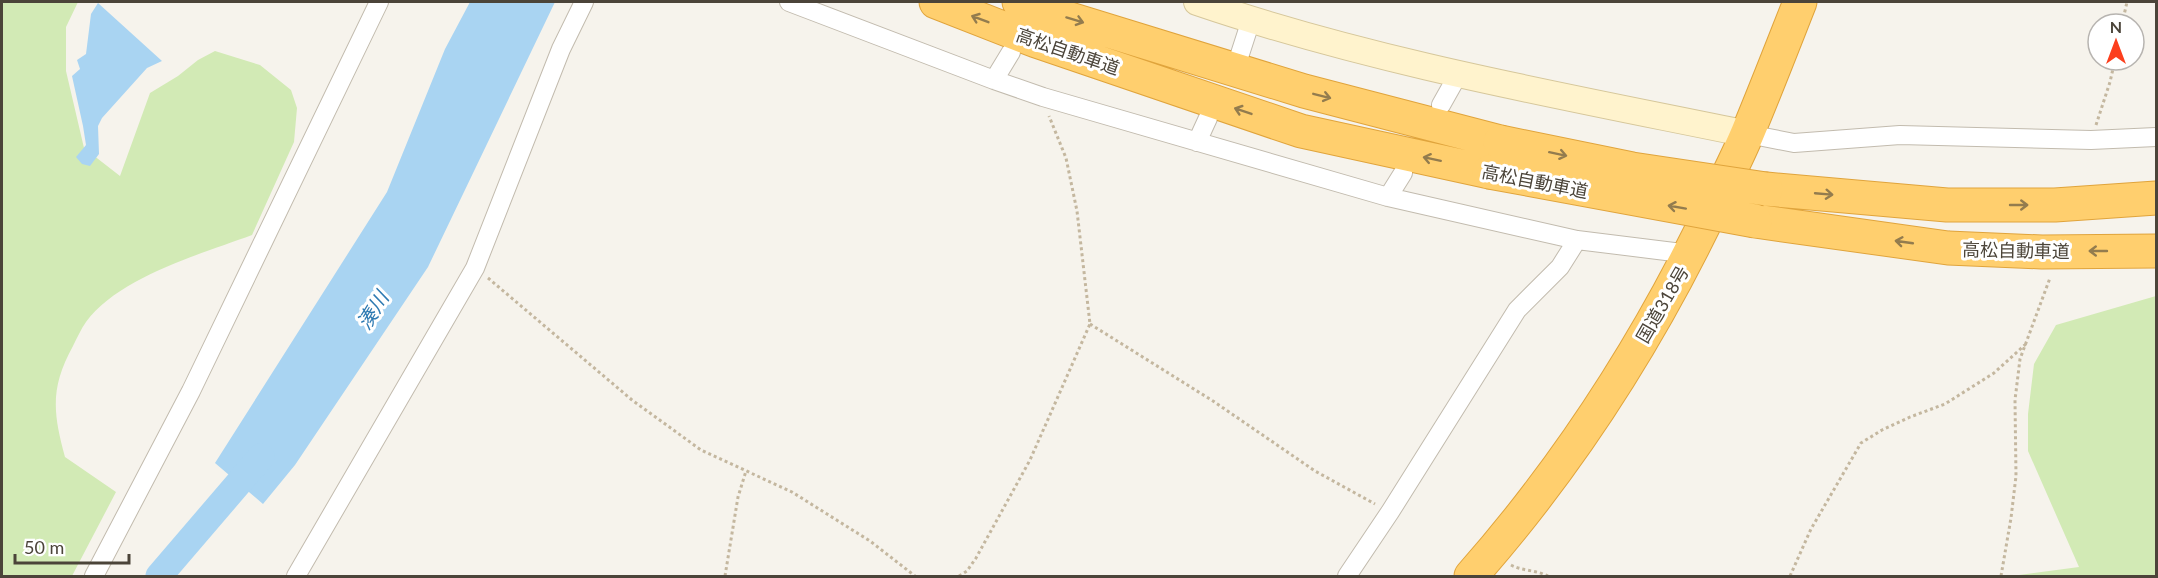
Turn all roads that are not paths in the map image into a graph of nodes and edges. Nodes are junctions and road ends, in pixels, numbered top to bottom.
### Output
1 (379, 2) edge
2 (584, 2) edge
3 (789, 2) edge
4 (936, 2) edge
5 (1019, 2) edge
6 (1197, 2) edge
7 (1800, 2) edge
8 (1251, 20) junction
9 (1011, 52) dead end
10 (1239, 57) dead end
11 (1459, 73) junction
12 (994, 80) junction
13 (1441, 105) dead end
14 (1208, 118) dead end
15 (1748, 134) junction
16 (2157, 137) edge
17 (1197, 142) junction
18 (1403, 173) dead end
19 (1388, 197) junction
20 (2157, 198) edge
21 (1577, 240) junction
22 (2157, 251) edge
23 (1690, 254) junction
24 (94, 576) edge
25 (296, 576) edge
26 (1347, 576) edge
27 (1471, 576) edge

1 - 24 street
2 - 25 street
3 - 12 street
22 -> 4 highway, 高松自動車道, bridge
5 -> 20 highway, 高松自動車道, bridge
6 - 8 street
7 - 15 highway, 国道318号
8 - 10 street
8 - 11 street
9 - 12 street
11 - 13 street
11 - 15 street
12 - 17 street
14 - 17 street
15 - 16 street
15 - 23 highway, 国道318号
17 - 19 street
18 - 19 street
19 - 21 street
21 - 23 street
21 - 26 street
23 - 27 highway, 国道318号

